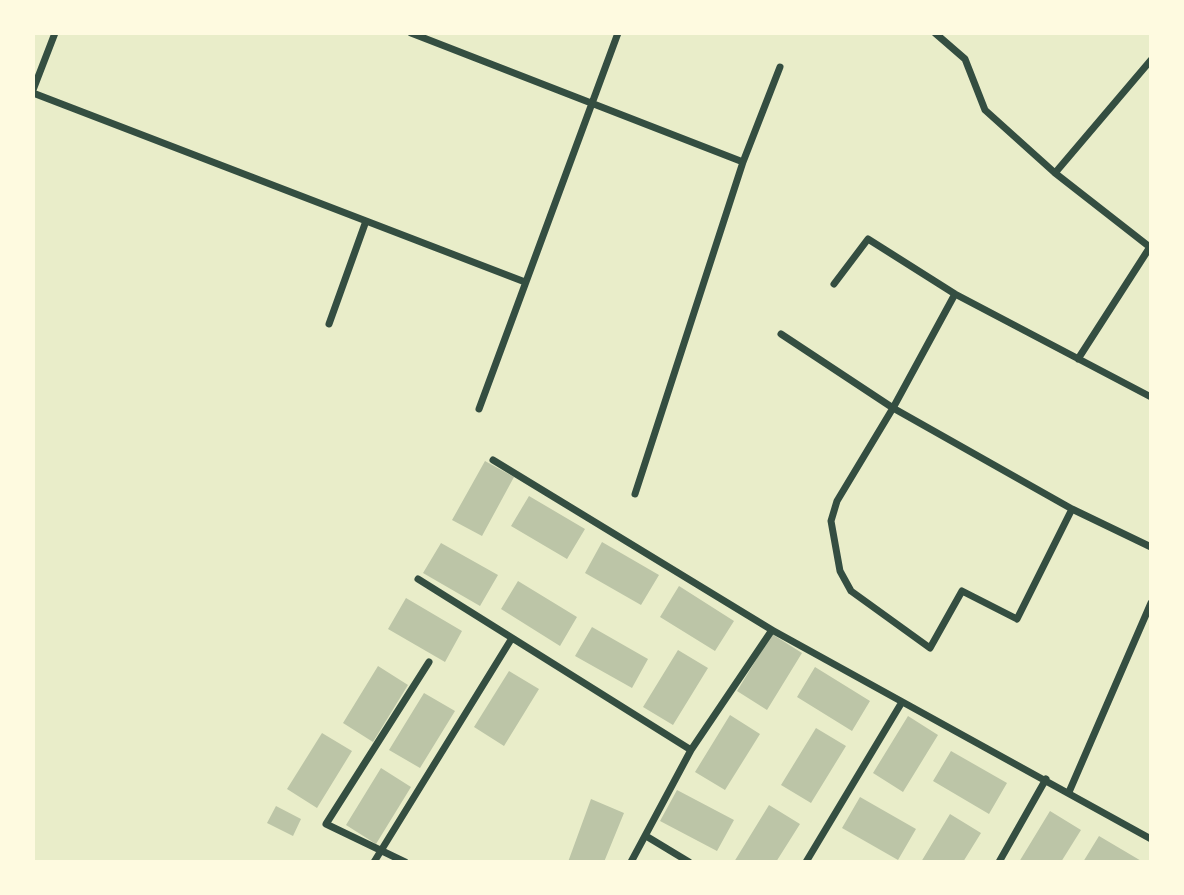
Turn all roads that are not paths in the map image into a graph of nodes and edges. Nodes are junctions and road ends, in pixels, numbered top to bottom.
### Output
1 (55, 33) edge
2 (411, 33) edge
3 (618, 33) edge
4 (935, 33) edge
5 (948, 36) edge
6 (1151, 60) edge
7 (780, 67) dead end
8 (33, 91) edge
9 (592, 103) junction
10 (743, 162) junction
11 (1055, 173) junction
12 (366, 221) junction
13 (1150, 248) edge
14 (526, 282) junction
15 (834, 284) dead end
16 (955, 294) junction
17 (329, 324) dead end
18 (780, 334) dead end
19 (1078, 359) junction
20 (1151, 397) edge
21 (893, 408) junction
22 (478, 409) dead end
23 (493, 460) dead end
24 (635, 494) dead end
25 (1072, 509) junction
26 (1151, 547) edge
27 (418, 579) dead end
28 (1151, 603) edge
29 (772, 630) junction
30 (512, 638) junction
31 (429, 662) dead end
32 (902, 702) junction
33 (691, 750) junction
34 (1046, 779) junction
35 (1069, 792) junction
36 (646, 836) junction
37 (1151, 839) edge
38 (380, 851) junction
39 (374, 862) edge
40 (405, 862) edge
41 (631, 862) edge
42 (689, 862) edge
43 (806, 862) edge
44 (999, 862) edge

1 - 8 street
2 - 9 street
3 - 9 street
4 - 5 street
5 - 11 street
6 - 11 street
7 - 10 street
8 - 12 street
9 - 10 street
9 - 14 street
10 - 24 street
11 - 13 street
12 - 14 street
12 - 17 street
13 - 19 street
14 - 22 street
15 - 16 street
16 - 19 street
16 - 21 street
18 - 21 street
19 - 20 street
21 - 25 street
21 - 25 street
23 - 29 street
25 - 26 street
27 - 30 street
28 - 35 street
29 - 32 street
29 - 33 street
30 - 33 street
30 - 38 street
31 - 38 street
32 - 34 street
32 - 43 street
33 - 36 street
34 - 35 street
34 - 44 street
35 - 37 street
36 - 41 street
36 - 42 street
38 - 39 street
38 - 40 street

